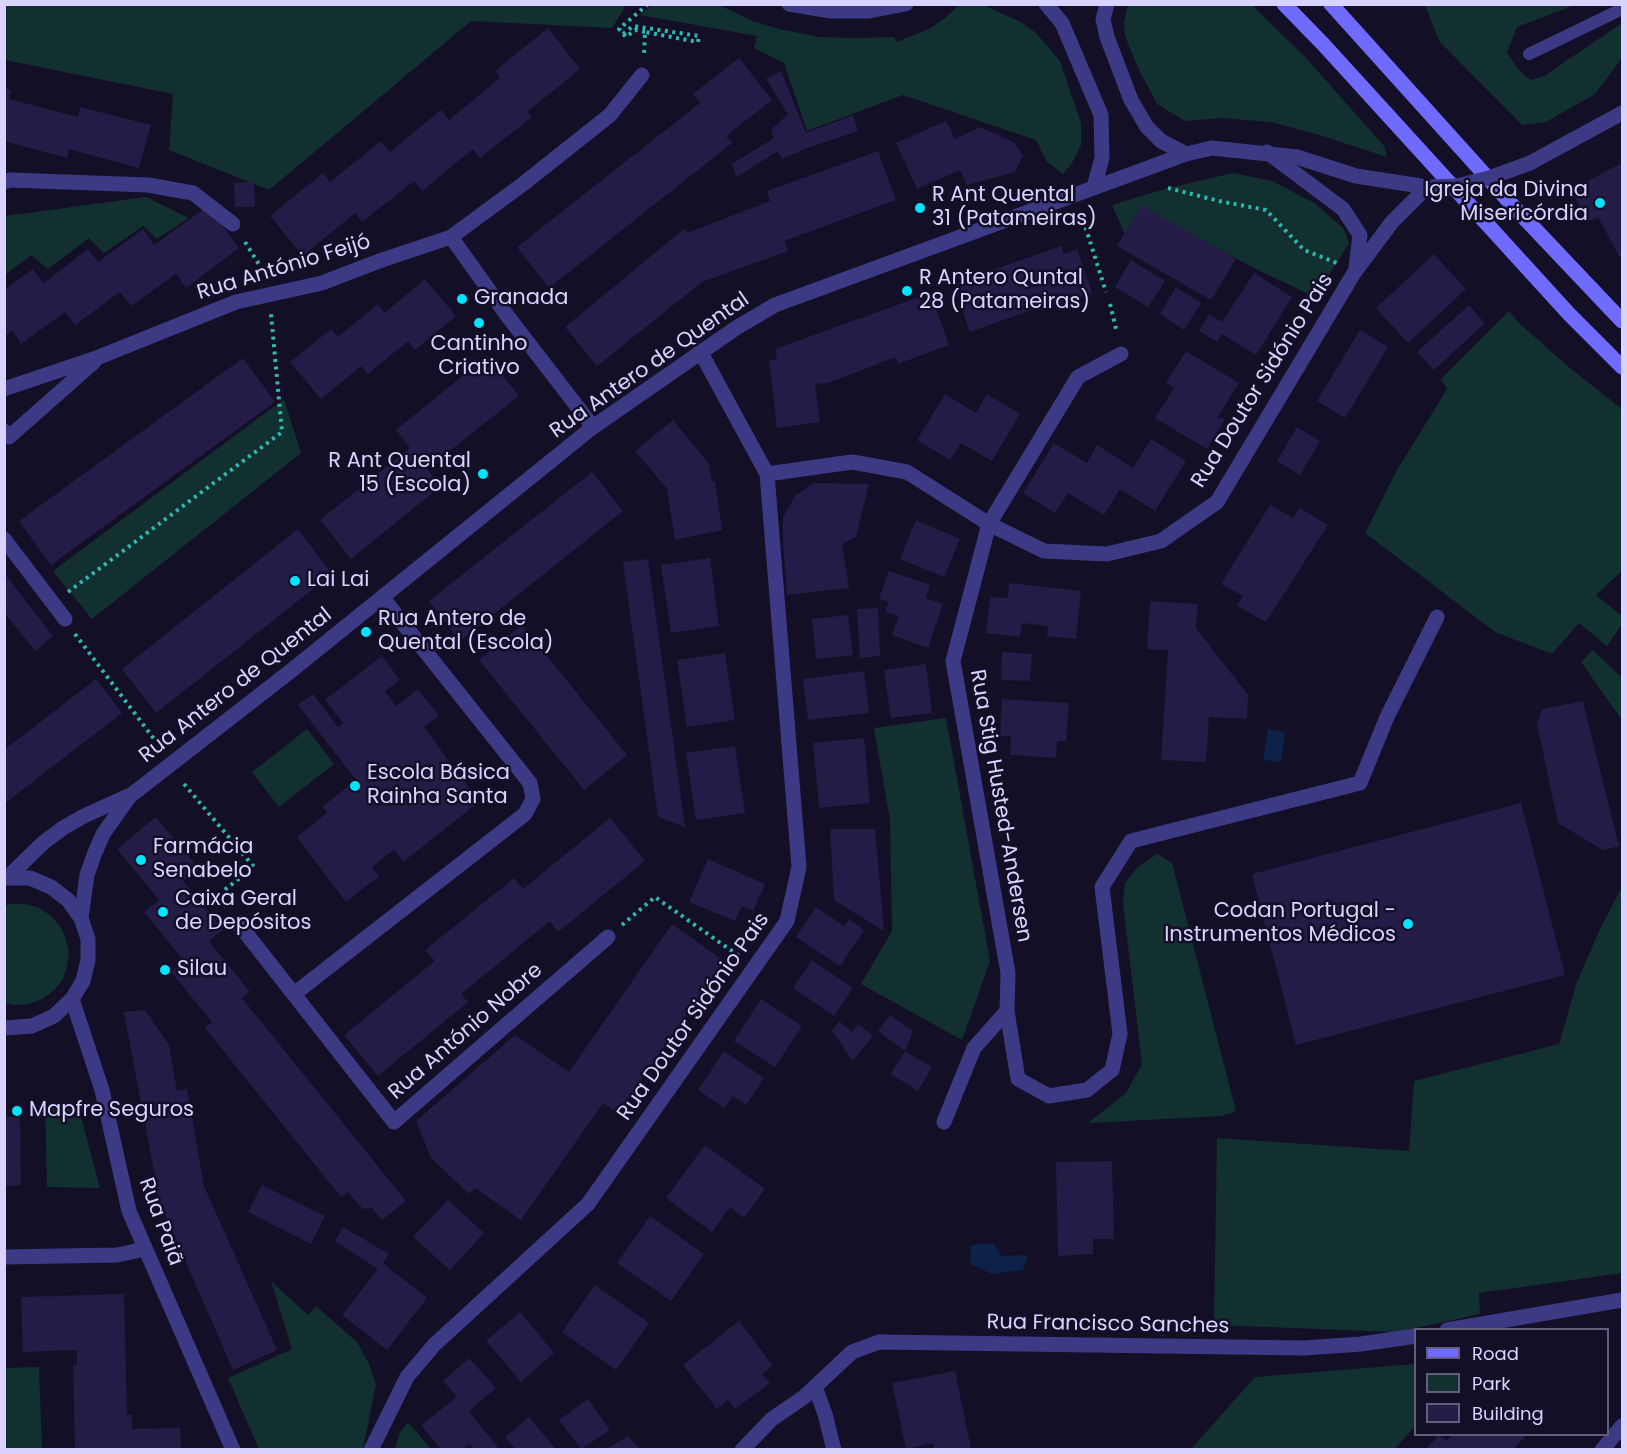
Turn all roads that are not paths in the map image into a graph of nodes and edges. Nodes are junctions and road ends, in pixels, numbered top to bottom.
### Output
1 (789, 4) edge
2 (906, 4) edge
3 (1046, 4) edge
4 (1107, 4) edge
5 (1284, 4) edge
6 (1331, 4) edge
7 (1623, 9) edge
8 (1529, 54) dead end
9 (642, 75) road end
10 (1623, 113) edge
11 (1267, 152) junction
12 (1186, 154) junction
13 (7, 181) edge
14 (1094, 187) junction
15 (1427, 187) junction
16 (233, 224) road end
17 (451, 237) junction
18 (1354, 273) junction
19 (1623, 321) edge
20 (700, 351) junction
21 (1121, 354) road end
22 (99, 357) junction
23 (1623, 367) edge
24 (4, 389) edge
25 (593, 427) junction
26 (4, 431) edge
27 (767, 474) junction
28 (990, 524) junction
29 (4, 538) edge
30 (382, 597) junction
31 (1437, 617) dead end
32 (64, 619) road end
33 (130, 796) junction
34 (6, 877) edge
35 (81, 918) junction
36 (238, 923) road end
37 (608, 937) road end
38 (294, 994) junction
39 (72, 999) junction
40 (1007, 1011) junction
41 (4, 1028) edge
42 (944, 1122) dead end
43 (145, 1249) junction
44 (4, 1257) edge
45 (1623, 1300) edge
46 (1453, 1328) edge
47 (1414, 1336) edge
48 (815, 1387) junction
49 (1623, 1426) edge
50 (233, 1449) edge
51 (370, 1449) edge
52 (742, 1449) edge
53 (834, 1449) edge
54 (1602, 1449) edge

1 - 2 street
3 - 14 street
4 - 12 street
5 - 23 main road
6 - 19 main road
7 - 8 lane
9 - 17 street, Rua António Feijó
10 - 15 street, Rua Antero de Quental, bridge
11 - 12 street, Rua Antero de Quental
11 - 15 street, Rua Antero de Quental
11 - 18 street
12 - 14 street, Rua Antero de Quental
13 - 16 street
14 - 20 street, Rua Antero de Quental
15 - 18 street, Rua Doutor Sidónio Pais
17 - 22 street, Rua António Feijó
17 - 25 street
18 - 28 street, Rua Doutor Sidónio Pais
20 - 25 street, Rua Antero de Quental
20 - 27 street, Rua Doutor Sidónio Pais
21 - 28 street, Rua Stig Husted-Andersen
22 - 24 street, Rua António Feijó
22 - 26 street, Rua António Feijó
25 - 30 street, Rua Antero de Quental
27 - 28 street, Rua Doutor Sidónio Pais
27 - 51 street, Rua Doutor Sidónio Pais
28 - 40 street, Rua Stig Husted-Andersen
29 - 32 street
30 - 33 street, Rua Antero de Quental
30 - 38 street
31 - 40 street, Rua Stig Husted-Andersen
33 - 34 street, Rua Antero de Quental
33 - 35 street, Rua Antero de Quental
34 - 35 street
35 - 39 street
36 - 38 street, Rua António Nobre
37 - 38 street, Rua António Nobre
39 - 41 street
39 - 43 street, Rua Paiã
40 - 42 street
43 - 44 street
43 - 50 street, Rua Paiã
45 - 46 street
47 - 48 street, Rua Francisco Sanches
48 - 52 street, Rua Francisco Sanches
48 - 53 street
49 - 54 street

